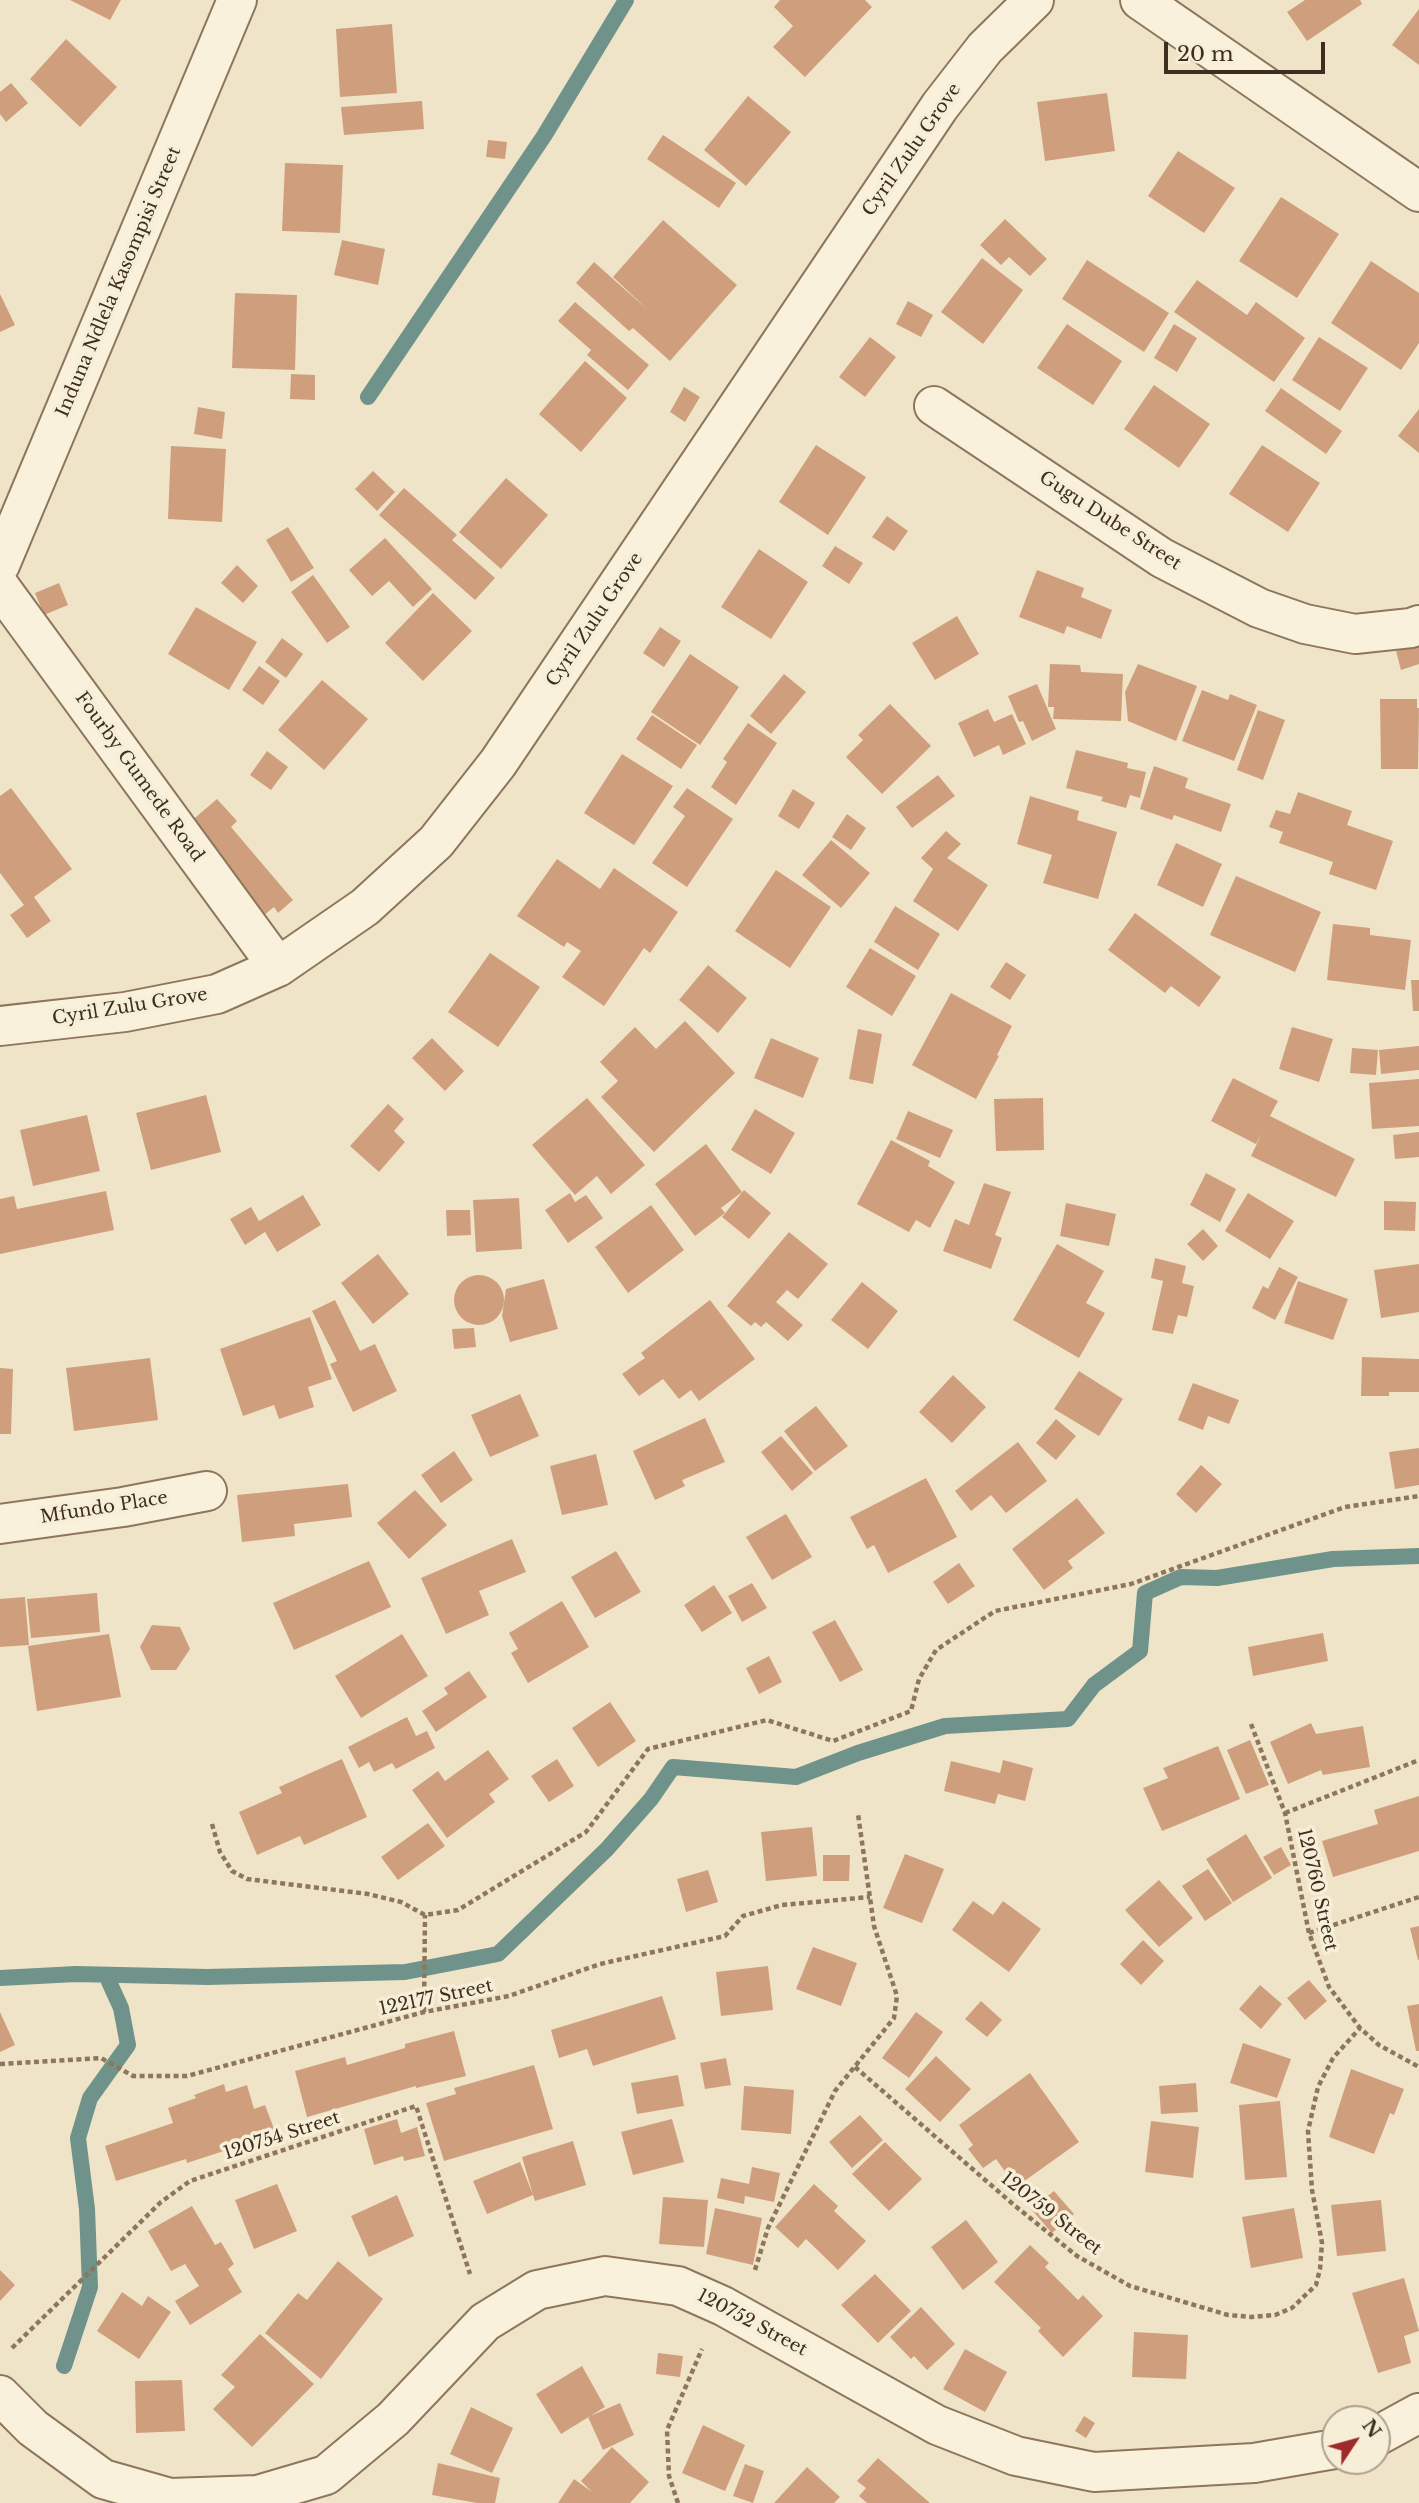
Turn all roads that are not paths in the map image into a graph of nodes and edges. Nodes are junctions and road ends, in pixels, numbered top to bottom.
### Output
1 (237, 0) edge
2 (1034, 0) edge
3 (1140, 0) edge
4 (1419, 192) edge
5 (934, 406) dead end
6 (0, 565) edge
7 (0, 587) edge
8 (1419, 625) edge
9 (278, 967) junction
10 (0, 1026) edge
11 (207, 1491) dead end
12 (0, 1524) edge
13 (0, 2395) edge
14 (1419, 2413) edge
15 (1391, 2428) edge
16 (1321, 2451) edge

1 - 6 street, Induna Ndlela Kasompisi Street
2 - 9 street, Cyril Zulu Grove
3 - 4 street
5 - 8 street, Gugu Dube Street
7 - 9 street, Fourby Gumede Road
9 - 10 street, Cyril Zulu Grove
11 - 12 street, Mfundo Place
13 - 16 street, 120752 Street
14 - 15 street

